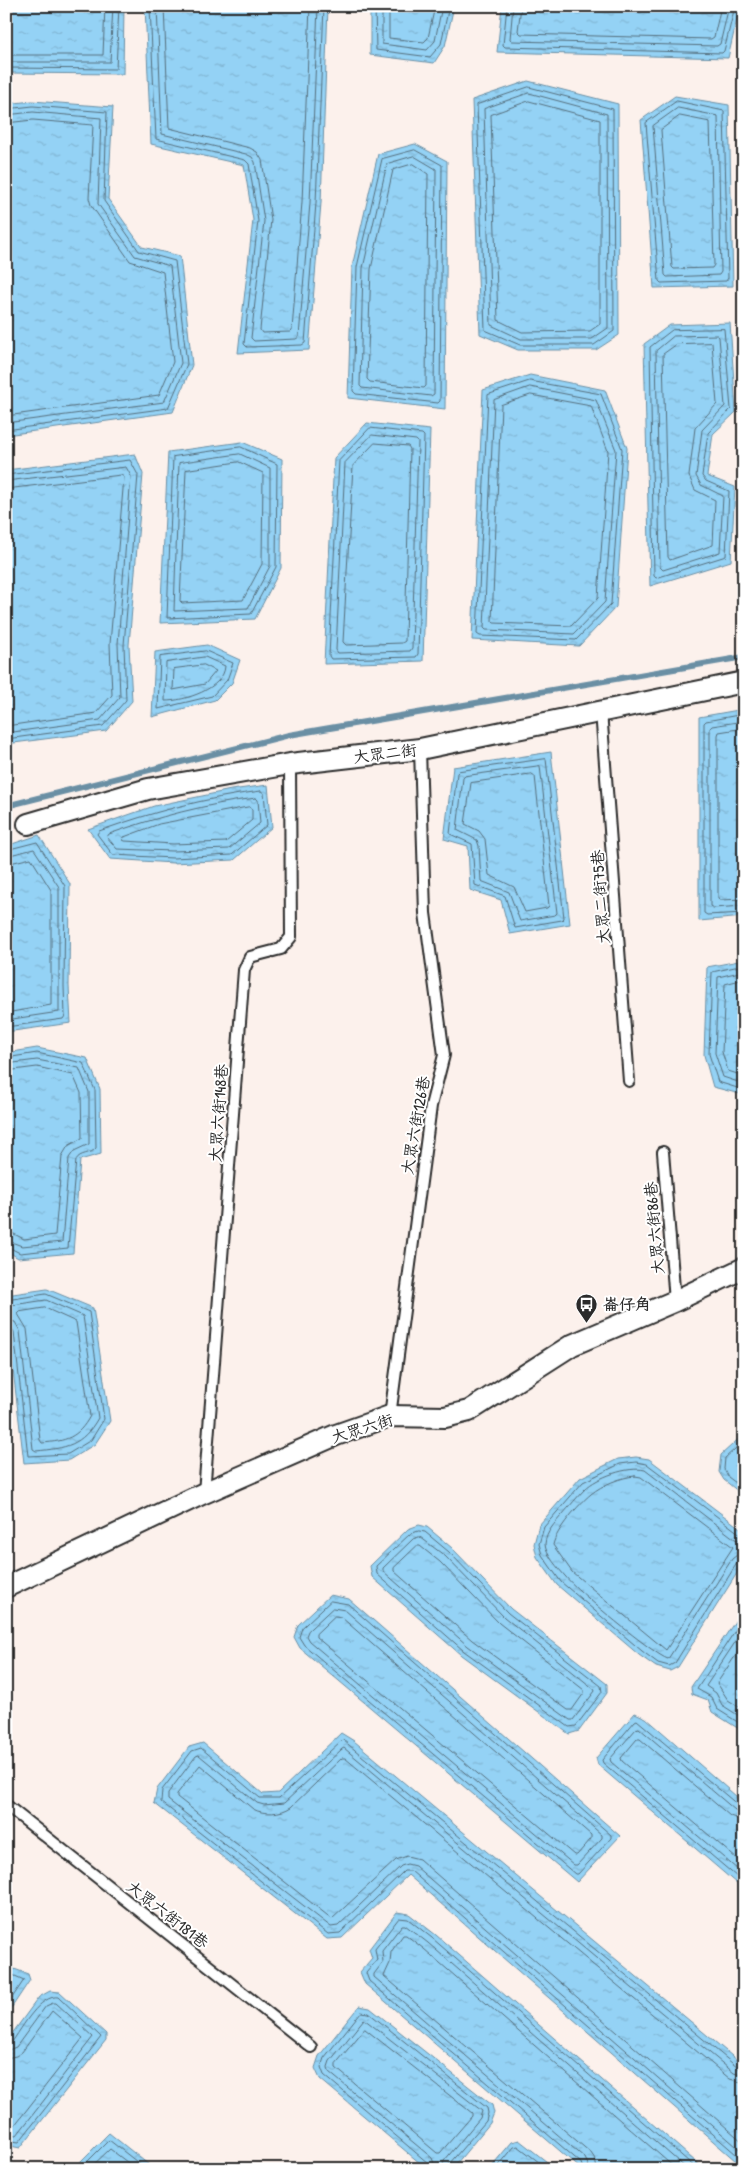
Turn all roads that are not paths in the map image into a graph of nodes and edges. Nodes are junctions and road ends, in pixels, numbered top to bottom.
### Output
1 (744, 682) edge
2 (601, 711) junction
3 (420, 749) junction
4 (290, 764) junction
5 (28, 824) dead end
6 (629, 1081) dead end
7 (663, 1152) dead end
8 (744, 1268) edge
9 (675, 1301) junction
10 (390, 1416) junction
11 (204, 1493) junction
12 (6, 1587) edge
13 (6, 1805) edge
14 (311, 2047) dead end

1 - 2 street, 大眾二街
2 - 3 street, 大眾二街
2 - 6 lane, 大眾二街75巷
3 - 4 street, 大眾二街
3 - 10 lane, 大眾六街126巷
4 - 5 street, 大眾二街
4 - 11 lane, 大眾六街148巷
7 - 9 lane, 大眾六街86巷
8 - 9 street, 大眾六街
9 - 10 street, 大眾六街
10 - 11 street, 大眾六街
11 - 12 street, 大眾六街
13 - 14 lane, 大眾六街181巷

